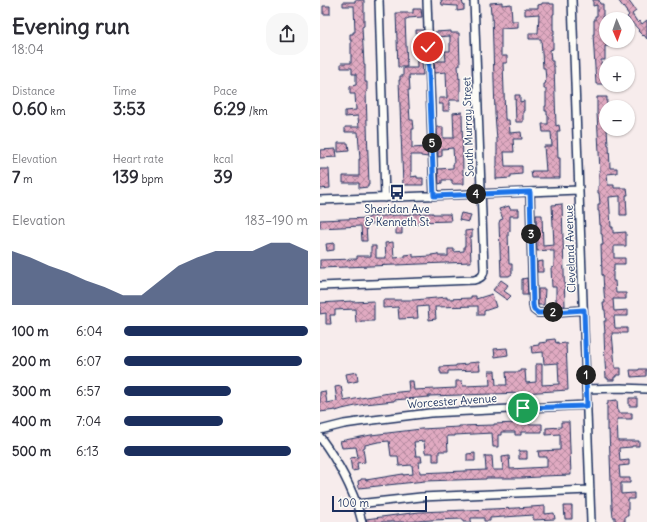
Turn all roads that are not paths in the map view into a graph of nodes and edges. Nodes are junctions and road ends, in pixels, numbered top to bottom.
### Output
1 (379, 0) edge
2 (427, 0) edge
3 (474, 0) edge
4 (572, 0) edge
5 (579, 190) junction
6 (530, 192) junction
7 (481, 194) junction
8 (434, 196) junction
9 (385, 198) junction
10 (320, 200) edge
11 (320, 286) edge
12 (584, 310) junction
13 (586, 389) junction
14 (647, 389) edge
15 (587, 406) junction
16 (320, 430) edge
17 (320, 437) edge
18 (590, 490) junction
19 (357, 504) junction
20 (362, 522) edge
21 (591, 522) edge

1 - 9 street
2 - 8 street
3 - 7 street, South Murray Street
4 - 5 street, Cleveland Avenue
5 - 6 street
5 - 12 street, Cleveland Avenue
6 - 7 street
6 - 12 street
7 - 8 street
7 - 11 street, South Murray Street
8 - 9 street
9 - 10 street
12 - 13 street, Cleveland Avenue
13 - 14 street
13 - 15 street, Cleveland Avenue
15 - 16 street, Worcester Avenue
15 - 18 street, Cleveland Avenue
17 - 19 street
18 - 19 street
18 - 21 street, Cleveland Avenue
19 - 20 street

